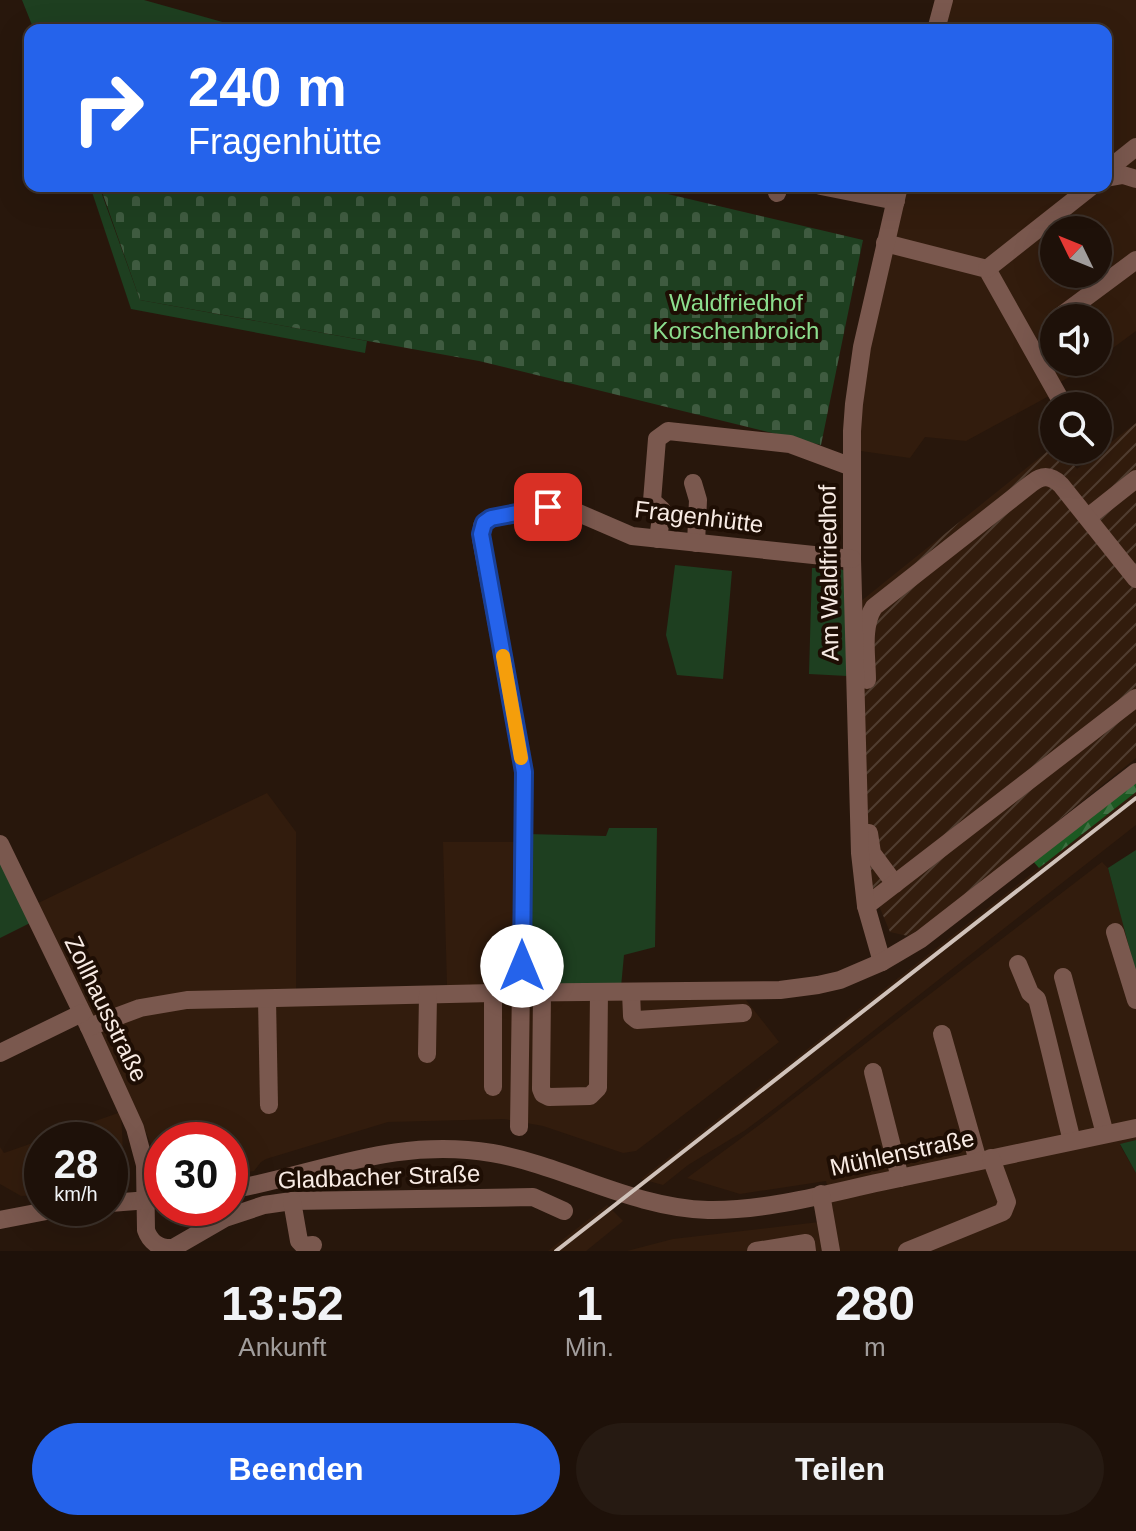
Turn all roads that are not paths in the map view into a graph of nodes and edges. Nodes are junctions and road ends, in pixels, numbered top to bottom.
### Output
1 (944, 0) edge
2 (938, 24) edge
3 (1136, 147) edge
4 (1112, 166) edge
5 (1112, 177) edge
6 (1136, 179) edge
7 (1084, 192) edge
8 (897, 193) edge
9 (885, 243) junction
10 (1136, 260) edge
11 (987, 269) junction
12 (1077, 304) edge
13 (1056, 392) edge
14 (852, 467) junction
15 (1136, 479) edge
16 (693, 483) dead end
17 (1088, 517) junction
18 (646, 538) junction
19 (696, 543) junction
20 (852, 559) junction
21 (1136, 579) edge
22 (1136, 698) edge
23 (1136, 772) edge
24 (0, 844) edge
25 (895, 884) junction
26 (866, 906) junction
27 (1115, 932) dead end
28 (882, 962) junction
29 (1018, 964) dead end
30 (1063, 977) dead end
31 (599, 992) junction
32 (631, 992) junction
33 (493, 993) junction
34 (522, 993) junction
35 (542, 993) junction
36 (428, 995) junction
37 (267, 999) junction
38 (1136, 1000) edge
39 (743, 1013) dead end
40 (86, 1020) junction
41 (942, 1034) dead end
42 (0, 1053) edge
43 (427, 1054) dead end
44 (873, 1072) dead end
45 (493, 1087) dead end
46 (269, 1105) dead end
47 (519, 1127) dead end
48 (1136, 1128) edge
49 (1105, 1134) junction
50 (1072, 1141) junction
51 (984, 1160) junction
52 (144, 1161) edge
53 (900, 1178) junction
54 (248, 1186) edge
55 (821, 1194) junction
56 (292, 1201) junction
57 (675, 1206) joint
58 (248, 1210) edge
59 (564, 1211) dead end
60 (24, 1215) edge
61 (0, 1220) edge
62 (146, 1226) edge
63 (211, 1226) edge
64 (313, 1245) dead end
65 (756, 1251) edge
66 (807, 1251) edge
67 (831, 1251) edge
68 (907, 1251) edge

1 - 2 street
3 - 4 street
5 - 6 street
7 - 11 street
8 - 9 street, Am Waldfriedhof
9 - 11 street
9 - 14 street, Am Waldfriedhof
10 - 12 street
11 - 13 street
14 - 18 street
14 - 20 street, Am Waldfriedhof
15 - 17 street
16 - 19 street
17 - 21 street
17 - 25 street
18 - 19 street, Fragenhütte
18 - 34 street, Fragenhütte
19 - 20 street, Fragenhütte
20 - 26 street, Am Waldfriedhof
22 - 25 street
23 - 28 street
24 - 40 street, Zollhausstraße
25 - 26 street
26 - 28 street, Am Waldfriedhof
27 - 38 street
28 - 32 street
29 - 50 street
30 - 49 street
31 - 32 street
31 - 35 street
31 - 35 street
32 - 39 street
33 - 34 street
33 - 36 street
33 - 45 street
34 - 35 street
34 - 47 street, Fragenhütte
36 - 37 street
36 - 43 street
37 - 40 street
37 - 46 street
40 - 42 street
40 - 52 street, Zollhausstraße
41 - 51 street
44 - 53 street
48 - 49 street, Mühlenstraße
49 - 50 street, Mühlenstraße
50 - 51 street, Mühlenstraße
51 - 53 street, Mühlenstraße
51 - 68 street
53 - 55 street, Mühlenstraße
54 - 57 street, Gladbacher Straße
55 - 57 street, Mühlenstraße
55 - 67 street
56 - 58 street, Gladbacher Straße
56 - 59 street, Gladbacher Straße
56 - 64 street
60 - 61 street
62 - 63 street, Gladbacher Straße
65 - 66 street

